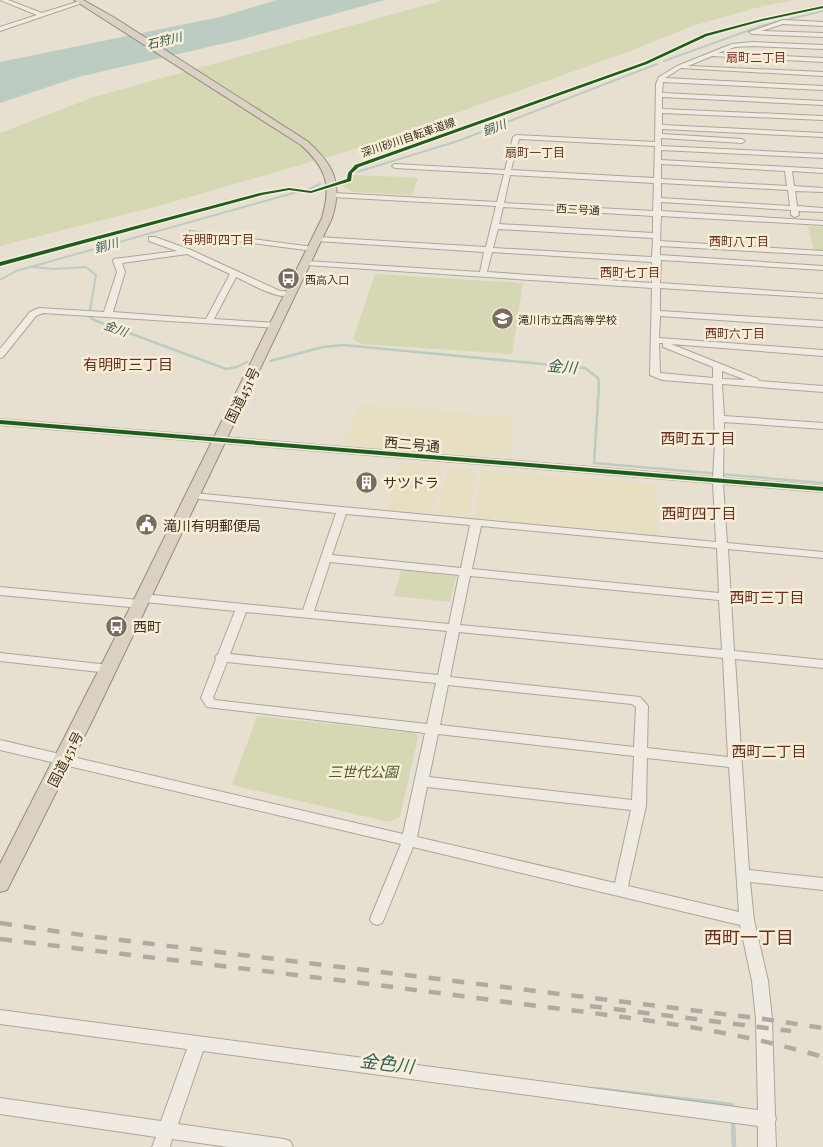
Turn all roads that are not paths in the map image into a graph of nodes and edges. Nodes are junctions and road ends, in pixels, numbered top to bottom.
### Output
1 (3, 0) edge
2 (82, 0) edge
3 (42, 15) junction
4 (0, 23) edge
5 (15, 24) junction
6 (823, 24) edge
7 (0, 29) edge
8 (823, 35) edge
9 (770, 44) junction
10 (823, 47) edge
11 (710, 54) junction
12 (772, 58) junction
13 (823, 60) edge
14 (679, 67) junction
15 (775, 72) junction
16 (823, 74) edge
17 (660, 80) junction
18 (777, 86) junction
19 (823, 88) edge
20 (659, 95) junction
21 (780, 101) junction
22 (823, 103) edge
23 (659, 111) junction
24 (783, 116) junction
25 (823, 118) edge
26 (659, 127) junction
27 (787, 133) junction
28 (823, 135) edge
29 (659, 136) junction
30 (742, 141) dead end
31 (659, 146) junction
32 (795, 147) dead end
33 (823, 149) edge
34 (823, 156) edge
35 (658, 162) junction
36 (395, 166) dead end
37 (788, 169) junction
38 (823, 171) edge
39 (506, 173) junction
40 (659, 181) junction
41 (791, 188) junction
42 (823, 190) edge
43 (333, 195) junction
44 (658, 200) junction
45 (500, 204) junction
46 (794, 208) junction
47 (823, 210) edge
48 (658, 213) junction
49 (796, 221) junction
50 (823, 223) edge
51 (494, 226) junction
52 (193, 233) dead end
53 (152, 239) dead end
54 (658, 239) junction
55 (312, 250) junction
56 (489, 250) junction
57 (188, 252) junction
58 (823, 253) edge
59 (657, 259) junction
60 (823, 268) edge
61 (234, 274) junction
62 (483, 274) junction
63 (656, 285) junction
64 (291, 294) junction
65 (823, 296) edge
66 (655, 313) junction
67 (108, 314) junction
68 (208, 322) junction
69 (823, 324) edge
70 (275, 326) junction
71 (658, 340) junction
72 (823, 353) edge
73 (0, 355) edge
74 (717, 364) junction
75 (716, 381) junction
76 (764, 385) junction
77 (823, 389) edge
78 (718, 419) junction
79 (0, 422) edge
80 (823, 426) edge
81 (220, 440) junction
82 (718, 481) junction
83 (823, 489) edge
84 (193, 496) junction
85 (342, 510) junction
86 (476, 522) junction
87 (722, 546) junction
88 (823, 555) edge
89 (325, 558) junction
90 (466, 572) junction
91 (0, 592) edge
92 (725, 597) junction
93 (142, 601) junction
94 (242, 607) junction
95 (307, 614) junction
96 (454, 628) junction
97 (729, 655) junction
98 (221, 657) junction
99 (0, 658) edge
100 (823, 664) edge
101 (109, 669) junction
102 (442, 681) junction
103 (432, 729) junction
104 (0, 745) edge
105 (642, 752) junction
106 (65, 760) junction
107 (736, 763) junction
108 (421, 781) junction
109 (639, 806) junction
110 (409, 841) junction
111 (742, 875) junction
112 (0, 884) edge
113 (823, 884) edge
114 (620, 892) junction
115 (377, 919) dead end
116 (746, 920) junction
117 (0, 1017) edge
118 (197, 1044) junction
119 (0, 1106) edge
120 (768, 1118) junction
121 (164, 1139) edge
122 (284, 1147) edge
123 (768, 1147) edge

1 - 3 street
2 - 3 street
2 - 43 highway, 国道451号
3 - 5 street
4 - 5 street
5 - 7 street
6 - 8 street
9 - 10 street
9 - 11 street
9 - 12 street
11 - 12 street
11 - 14 street
12 - 13 street
12 - 15 street
14 - 15 street
14 - 17 street
15 - 16 street
15 - 18 street
17 - 18 street
17 - 20 street
18 - 19 street
18 - 21 street
20 - 21 street
20 - 23 street
21 - 22 street
21 - 24 street
23 - 24 street
23 - 26 street
24 - 25 street
24 - 27 street
26 - 27 street
26 - 29 street
27 - 28 street
29 - 30 street
29 - 31 street
31 - 34 street
31 - 35 street
31 - 39 street
32 - 33 street
35 - 37 street
35 - 40 street
36 - 39 street
37 - 38 street
37 - 41 street
39 - 40 street
39 - 45 street
40 - 41 street
40 - 44 street
41 - 42 street
41 - 46 street
43 - 45 street, 西三号通
43 - 55 highway, 国道451号
44 - 46 street
44 - 48 street
45 - 48 street, 西三号通
45 - 51 street
46 - 47 street
46 - 49 street
48 - 49 street, 西三号通
48 - 54 street
49 - 50 street, 西三号通
51 - 54 street
51 - 56 street
52 - 55 street
53 - 57 street
54 - 58 street
54 - 59 street
55 - 56 street
55 - 62 street
55 - 64 highway, 国道451号
56 - 59 street
56 - 62 street
57 - 61 street
57 - 67 street
59 - 60 street
59 - 63 street
61 - 64 street
61 - 68 street
62 - 63 street
63 - 65 street
63 - 66 street
64 - 70 highway, 国道451号
66 - 69 street
66 - 71 street
67 - 68 street
67 - 73 street
68 - 70 street
70 - 81 highway, 国道451号
71 - 72 street
71 - 74 street
71 - 75 street
74 - 75 street
74 - 76 street
75 - 76 street
75 - 78 street
76 - 77 street
78 - 80 street
78 - 82 street
79 - 81 street, 西二号通
81 - 82 street, 西二号通
81 - 84 highway, 国道451号
82 - 83 street, 西二号通
82 - 87 street
84 - 85 street
84 - 93 highway, 国道451号
85 - 86 street
85 - 89 street
86 - 87 street
86 - 90 street
87 - 88 street
87 - 92 street
89 - 90 street
89 - 95 street
90 - 92 street
90 - 96 street
91 - 93 street
92 - 97 street
93 - 94 street
93 - 101 highway, 国道451号
94 - 95 street
94 - 98 street
95 - 96 street
96 - 97 street
96 - 102 street
97 - 100 street
97 - 107 street
98 - 102 street
98 - 103 street
99 - 101 street
101 - 106 highway, 国道451号
102 - 103 street
102 - 105 street
103 - 105 street
103 - 108 street
104 - 106 street
105 - 107 street
105 - 109 street
106 - 110 street
106 - 112 highway, 国道451号
107 - 111 street
108 - 109 street
108 - 110 street
109 - 114 street
110 - 114 street
110 - 115 street
111 - 113 street
111 - 116 street
114 - 116 street
116 - 120 street
117 - 118 street
118 - 120 street
118 - 121 street
119 - 121 street
120 - 123 street
121 - 122 street

